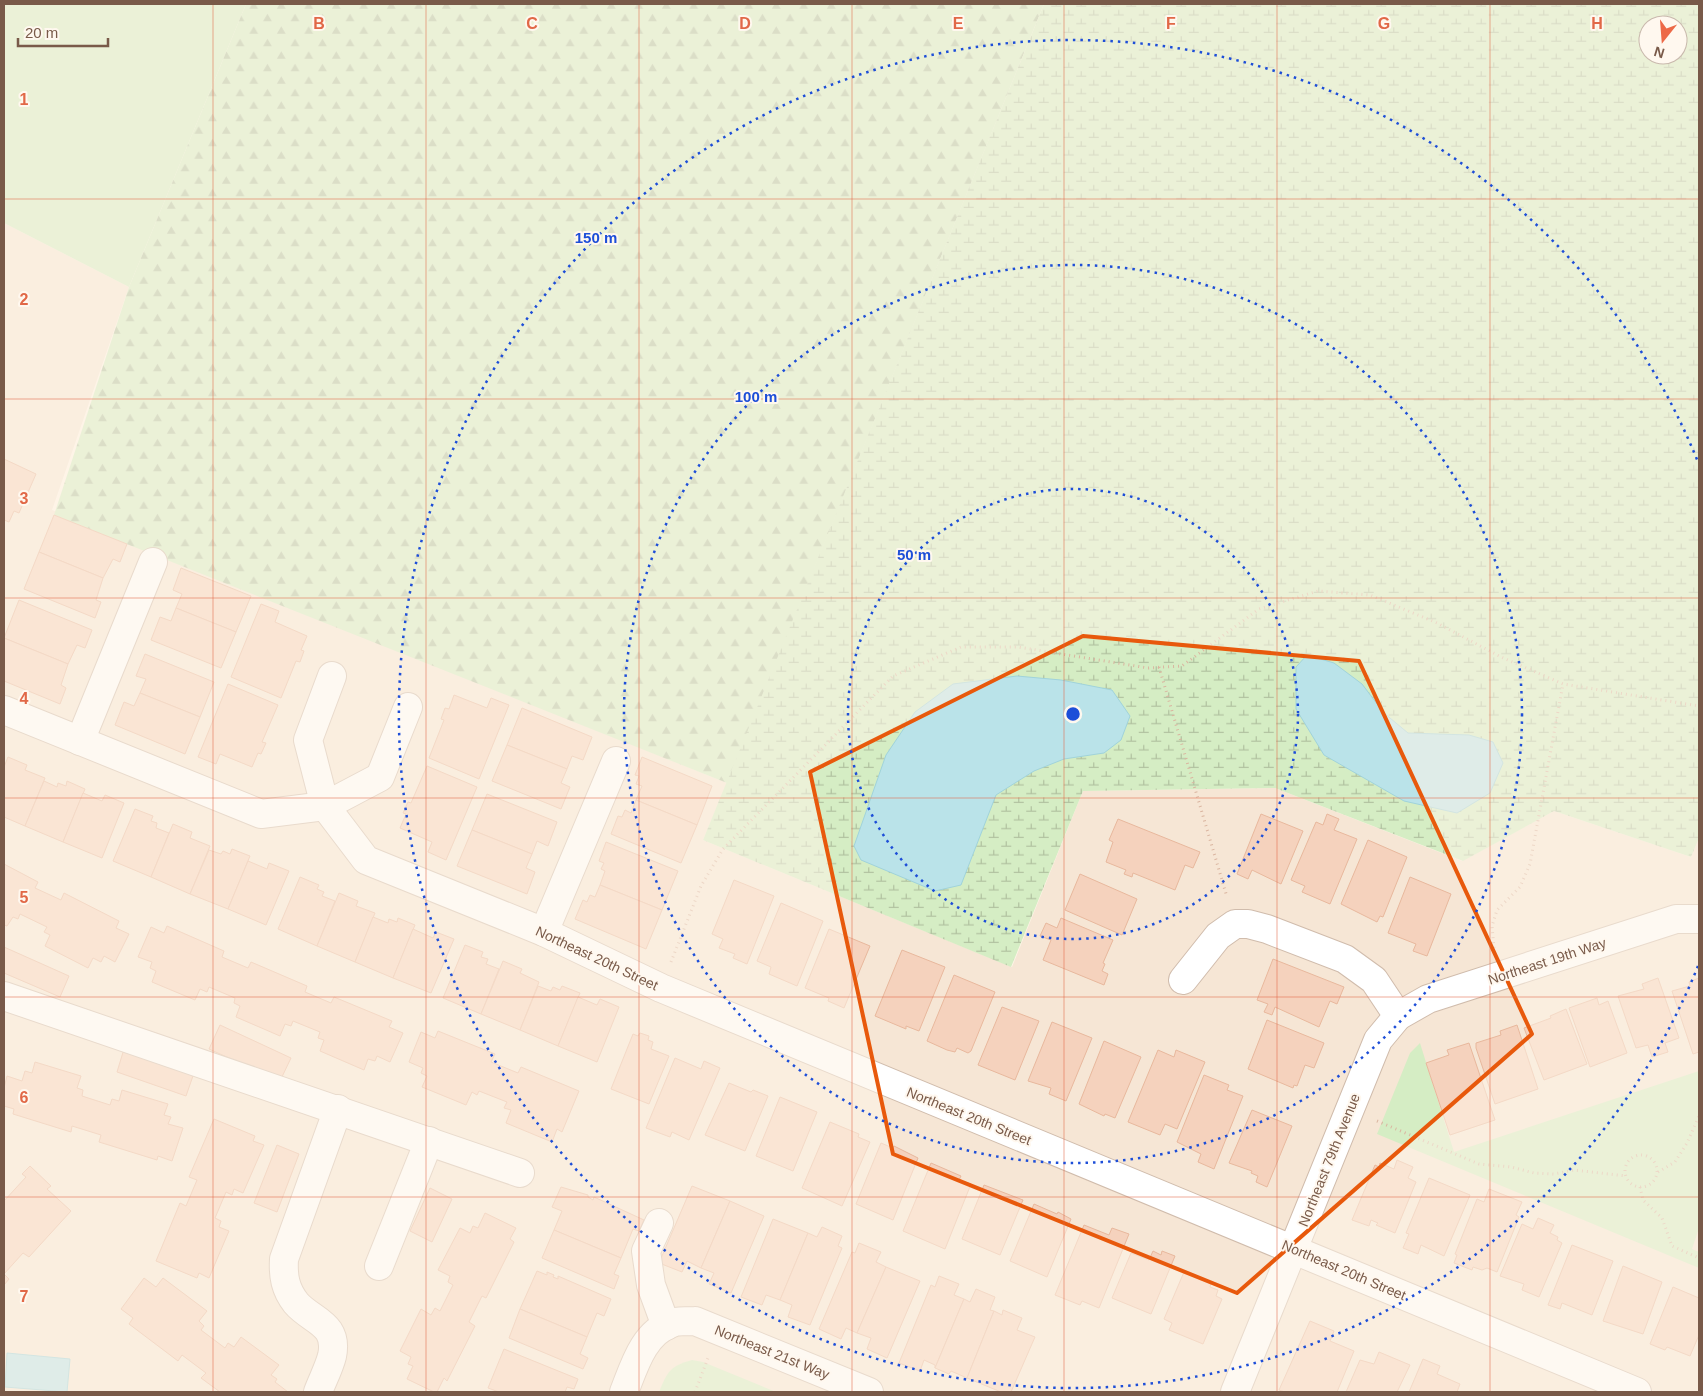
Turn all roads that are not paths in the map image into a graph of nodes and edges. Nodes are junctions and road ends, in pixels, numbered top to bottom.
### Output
1 (153, 562) dead end
2 (332, 676) dead end
3 (408, 707) dead end
4 (4, 710) edge
5 (80, 742) junction
6 (616, 761) dead end
7 (325, 806) junction
8 (1699, 918) edge
9 (544, 932) junction
10 (1184, 980) dead end
11 (4, 996) edge
12 (1398, 1016) junction
13 (338, 1109) junction
14 (429, 1141) junction
15 (520, 1173) dead end
16 (659, 1223) dead end
17 (1293, 1249) junction
18 (379, 1266) dead end
19 (669, 1324) junction
20 (318, 1392) edge
21 (624, 1392) edge
22 (869, 1392) edge
23 (1235, 1392) edge
24 (1637, 1392) edge

1 - 5 street
2 - 7 street
3 - 7 street
4 - 5 street
5 - 7 street
6 - 9 street
7 - 9 street, Northeast 20th Street
8 - 12 street, Northeast 19th Way
9 - 17 street, Northeast 20th Street
10 - 12 street
11 - 13 street
12 - 17 street, Northeast 79th Avenue
13 - 14 street
13 - 20 street
14 - 15 street
14 - 18 street
16 - 19 street
17 - 23 street, Northeast 79th Avenue
17 - 24 street, Northeast 20th Street
19 - 21 street
19 - 22 street, Northeast 21st Way

